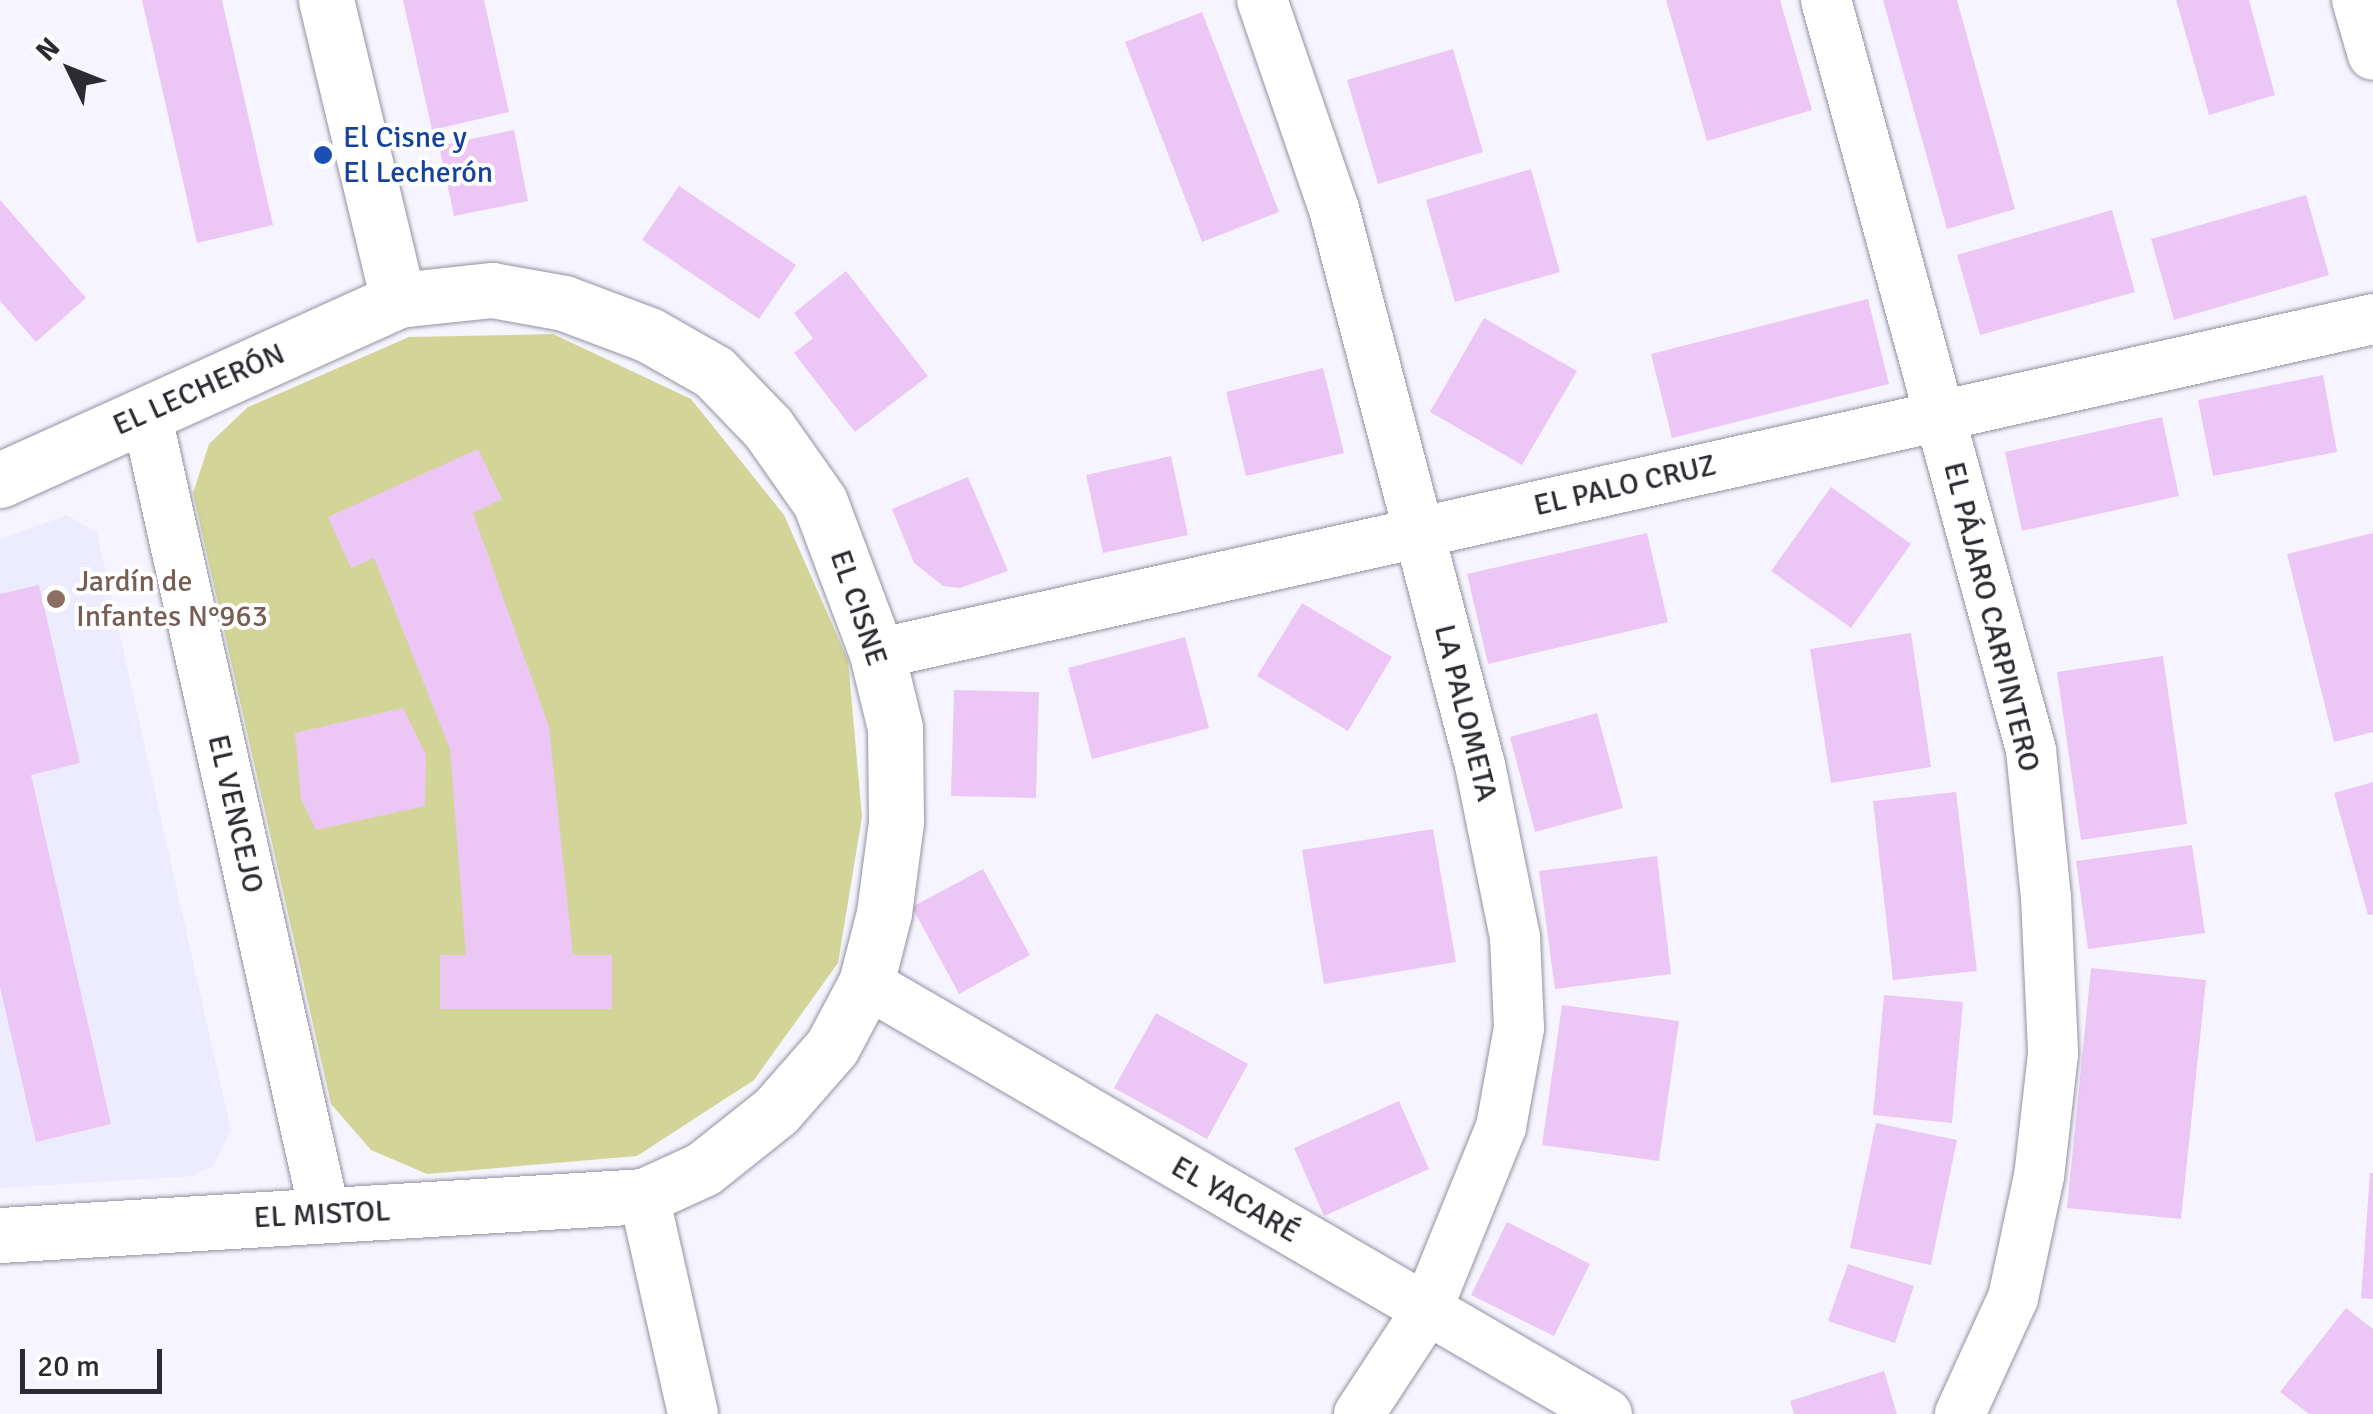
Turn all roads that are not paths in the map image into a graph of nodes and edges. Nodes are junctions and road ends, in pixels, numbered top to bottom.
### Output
1 (326, 0) edge
2 (1262, 0) edge
3 (1826, 0) edge
4 (2357, 0) edge
5 (2373, 55) edge
6 (398, 300) junction
7 (2373, 319) edge
8 (146, 414) junction
9 (1939, 416) junction
10 (0, 480) edge
11 (1419, 532) junction
12 (876, 654) junction
13 (866, 983) junction
14 (644, 1196) junction
15 (324, 1215) junction
16 (0, 1235) edge
17 (1426, 1312) junction
18 (693, 1414) edge
19 (1359, 1414) edge
20 (1606, 1414) edge
21 (1960, 1414) edge

1 - 6 street
2 - 11 street, LA PALOMETA
3 - 9 street, EL PÁJARO CARPINTERO
4 - 5 street
6 - 8 street, EL LECHERÓN
6 - 12 street, EL CISNE
7 - 9 street, EL PALO CRUZ
8 - 10 street, EL LECHERÓN
8 - 15 street, EL VENCEJO
9 - 11 street, EL PALO CRUZ
9 - 21 street, EL PÁJARO CARPINTERO
11 - 12 street, EL PALO CRUZ
11 - 17 street, LA PALOMETA
12 - 13 street, EL CISNE
13 - 14 street, EL CISNE
13 - 17 street, EL YACARÉ
14 - 15 street, EL MISTOL
14 - 18 street
15 - 16 street, EL MISTOL
17 - 19 street, LA PALOMETA
17 - 20 street, EL YACARÉ

